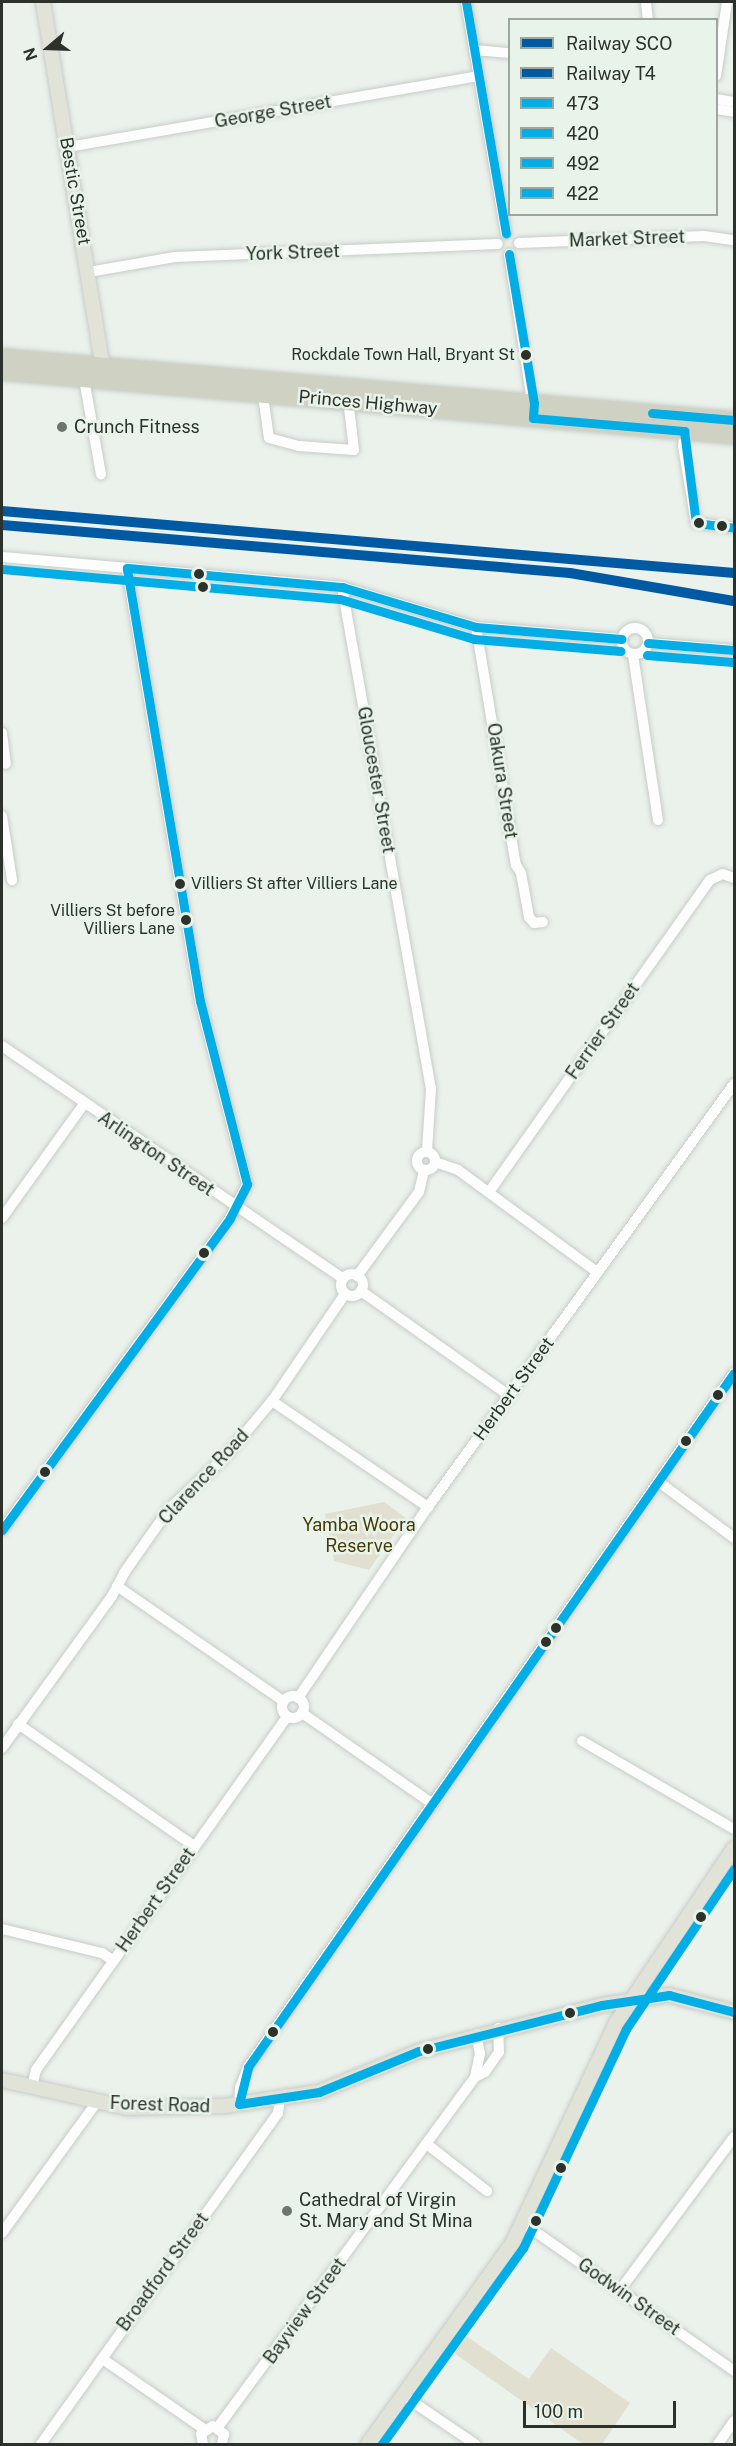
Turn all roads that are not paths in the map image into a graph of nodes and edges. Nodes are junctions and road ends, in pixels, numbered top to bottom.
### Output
1 (43, 2) edge
2 (466, 2) edge
3 (646, 2) edge
4 (727, 2) edge
5 (648, 18) edge
6 (474, 50) junction
7 (508, 53) edge
8 (718, 69) edge
9 (479, 76) junction
10 (718, 99) edge
11 (735, 102) edge
12 (718, 109) edge
13 (735, 112) edge
14 (68, 147) junction
15 (506, 234) junction
16 (735, 240) edge
17 (519, 243) junction
18 (498, 244) junction
19 (509, 254) junction
20 (89, 272) junction
21 (2, 357) edge
22 (2, 372) edge
23 (104, 374) junction
24 (84, 379) junction
25 (262, 387) junction
26 (347, 394) junction
27 (533, 410) junction
28 (735, 420) edge
29 (685, 423) junction
30 (735, 436) edge
31 (101, 474) dead end
32 (735, 528) edge
33 (2, 557) edge
34 (127, 568) junction
35 (342, 587) junction
36 (476, 627) junction
37 (622, 639) junction
38 (648, 643) junction
39 (735, 650) edge
40 (633, 655) junction
41 (2, 733) edge
42 (6, 764) dead end
43 (2, 816) edge
44 (658, 820) dead end
45 (735, 878) edge
46 (12, 880) dead end
47 (543, 922) dead end
48 (2, 1046) edge
49 (735, 1084) edge
50 (84, 1104) junction
51 (427, 1151) junction
52 (435, 1162) junction
53 (424, 1171) junction
54 (489, 1192) junction
55 (237, 1208) junction
56 (2, 1218) edge
57 (597, 1272) junction
58 (357, 1276) junction
59 (343, 1278) junction
60 (361, 1291) junction
61 (345, 1294) junction
62 (735, 1373) edge
63 (510, 1396) junction
64 (272, 1401) junction
65 (659, 1482) junction
66 (428, 1507) junction
67 (2, 1530) edge
68 (735, 1538) edge
69 (117, 1586) junction
70 (298, 1698) junction
71 (283, 1701) junction
72 (302, 1713) junction
73 (287, 1717) junction
74 (18, 1724) junction
75 (582, 1742) dead end
76 (2, 1748) edge
77 (433, 1804) junction
78 (735, 1829) edge
79 (194, 1846) junction
80 (735, 1848) edge
81 (2, 1929) edge
82 (114, 1961) junction
83 (630, 2001) junction
84 (735, 2012) edge
85 (498, 2028) junction
86 (476, 2034) junction
87 (475, 2077) junction
88 (2, 2080) edge
89 (32, 2088) junction
90 (280, 2098) junction
91 (97, 2102) junction
92 (239, 2104) junction
93 (735, 2137) edge
94 (428, 2145) junction
95 (487, 2191) dead end
96 (523, 2223) junction
97 (2, 2233) edge
98 (620, 2290) junction
99 (104, 2360) junction
100 (735, 2371) edge
101 (404, 2396) junction
102 (735, 2421) edge
103 (218, 2427) junction
104 (204, 2429) junction
105 (40, 2445) edge
106 (203, 2445) edge
107 (222, 2445) edge
108 (368, 2445) edge
109 (476, 2445) edge
110 (718, 2445) edge

1 - 14 main road, Bestic Street
2 - 6 street
3 - 5 street
4 - 8 street
6 - 7 street
6 - 9 street
9 - 14 street, George Street
9 - 15 street
10 - 11 street
12 - 13 street
14 - 20 main road, Bestic Street
15 - 17 street
15 - 18 street
16 - 17 street, Market Street
17 - 19 street
18 - 19 street
18 - 20 street, York Street
19 - 27 street
20 - 23 main road, Bestic Street
21 - 23 highway, Princes Highway
22 - 24 highway, Princes Highway
23 - 24 highway, Princes Highway
23 - 25 highway, Princes Highway
24 - 31 street
25 - 26 highway, Princes Highway
25 - 26 street
26 - 27 highway, Princes Highway
27 - 29 highway, Princes Highway
28 - 29 highway, Princes Highway
29 - 30 highway, Princes Highway
29 - 32 street
33 - 34 street
34 - 35 street
34 - 55 street
35 - 36 street
35 - 51 street, Gloucester Street
36 - 37 street
36 - 47 street, Oakura Street
37 - 38 street
37 - 40 street
38 - 39 street
38 - 40 street
40 - 44 street
41 - 42 street
43 - 46 street
45 - 54 street, Ferrier Street
48 - 50 street, Arlington Street
49 - 57 street, Herbert Street
50 - 55 street, Arlington Street
50 - 56 street
51 - 52 street
51 - 53 street, Gloucester Street
52 - 53 street
52 - 54 street
53 - 58 street
54 - 57 street
55 - 59 street, Arlington Street
55 - 67 street
57 - 63 street, Herbert Street
58 - 59 street
58 - 60 street
59 - 61 street
60 - 61 street
60 - 63 street
61 - 64 street, Clarence Road
62 - 65 street
63 - 66 street, Herbert Street
64 - 66 street
64 - 69 street, Clarence Road
65 - 68 street
65 - 77 street
66 - 70 street, Herbert Street
69 - 71 street
69 - 74 street, Clarence Road
70 - 71 street
70 - 72 street
71 - 73 street
72 - 73 street
72 - 77 street
73 - 79 street, Herbert Street
74 - 76 street, Clarence Road
74 - 79 street
75 - 78 street
77 - 92 street
79 - 82 street, Herbert Street
80 - 83 main road
81 - 82 street
82 - 89 street, Herbert Street
83 - 84 main road, Forest Road
83 - 85 main road, Forest Road
83 - 96 main road
85 - 86 main road, Forest Road
85 - 87 street, Bayview Street
86 - 87 street, Bayview Street
86 - 90 main road, Forest Road
87 - 94 street, Bayview Street
88 - 89 main road, Forest Road
89 - 91 main road, Forest Road
90 - 92 main road, Forest Road
90 - 99 street, Broadford Street
91 - 92 main road, Forest Road
91 - 97 street
93 - 98 street
94 - 95 street
94 - 103 street, Bayview Street
96 - 98 street, Godwin Street
96 - 101 main road
98 - 100 street, Godwin Street
99 - 104 street
99 - 105 street, Broadford Street
101 - 108 main road
101 - 109 street
102 - 110 street
103 - 104 street
103 - 107 street
104 - 106 street

